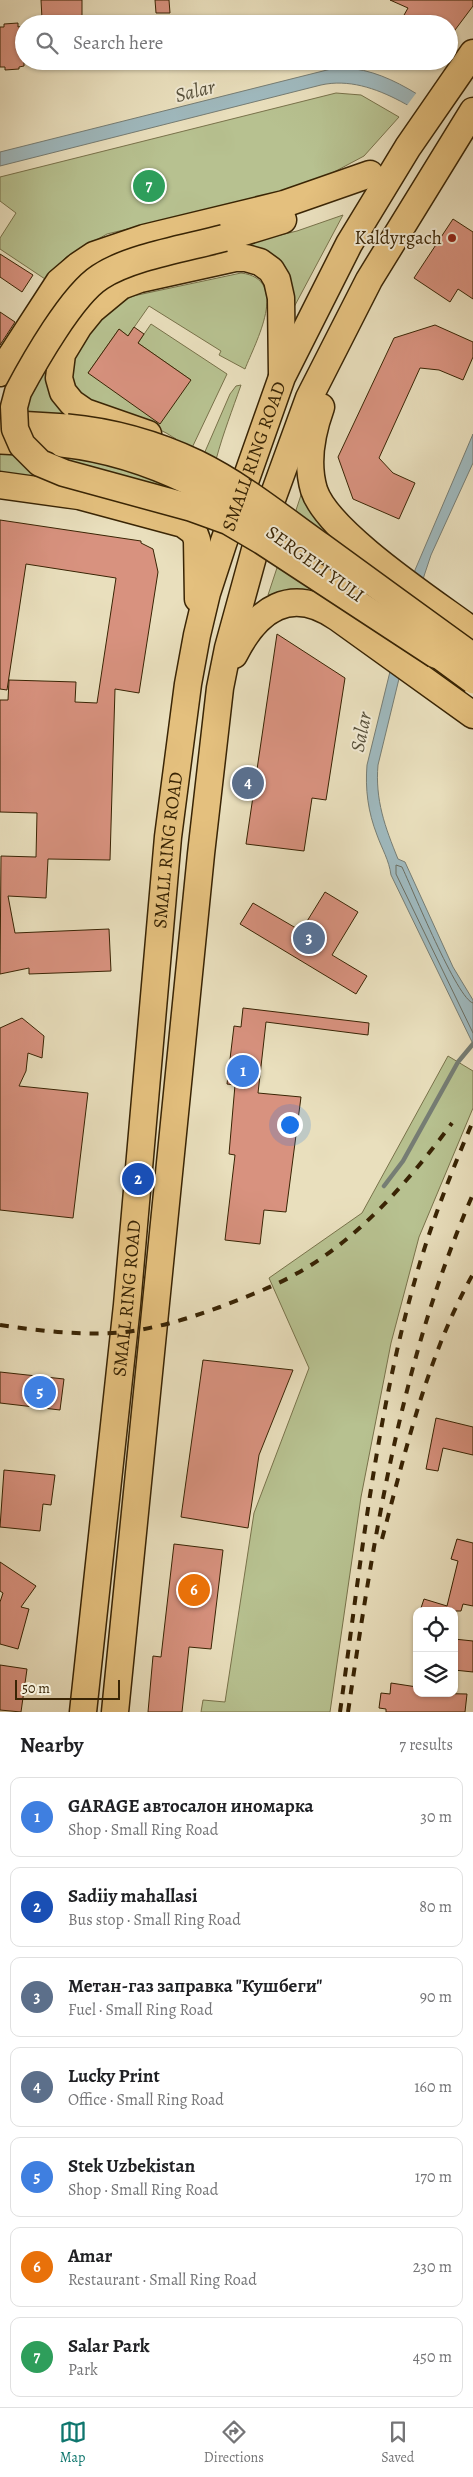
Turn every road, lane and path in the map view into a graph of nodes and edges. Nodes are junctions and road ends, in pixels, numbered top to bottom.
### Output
1 (473, 53) edge
2 (473, 111) edge
3 (408, 148) junction
4 (370, 174) junction
5 (356, 304) junction
6 (0, 373) edge
7 (282, 377) junction
8 (0, 423) edge
9 (71, 428) junction
10 (0, 441) edge
11 (197, 463) joint
12 (0, 485) edge
13 (473, 631) edge
14 (197, 635) junction
15 (436, 654) junction
16 (473, 656) edge
17 (473, 681) edge
18 (220, 688) junction
19 (473, 715) edge
20 (141, 1146) junction
21 (171, 1149) junction
22 (83, 1712) edge
23 (115, 1712) edge

1 - 3 highway, SMALL RING ROAD
2 - 5 highway, SMALL RING ROAD
3 - 4 highway
3 - 7 highway, SMALL RING ROAD
4 - 6 highway
4 - 15 highway, bridge
5 - 13 highway
5 - 18 highway, SMALL RING ROAD
7 - 9 highway
7 - 14 highway, SMALL RING ROAD
8 - 9 main road, SERGELI YULI
9 - 10 main road, SERGELI YULI
9 - 11 highway, bridge
9 - 15 main road, SERGELI YULI, bridge
11 - 16 main road, SERGELI YULI, bridge
12 - 14 highway
14 - 20 highway, SMALL RING ROAD
15 - 17 main road, SERGELI YULI, bridge
18 - 19 highway
18 - 21 highway, SMALL RING ROAD
20 - 21 highway
20 - 22 highway, SMALL RING ROAD
21 - 23 highway, SMALL RING ROAD

